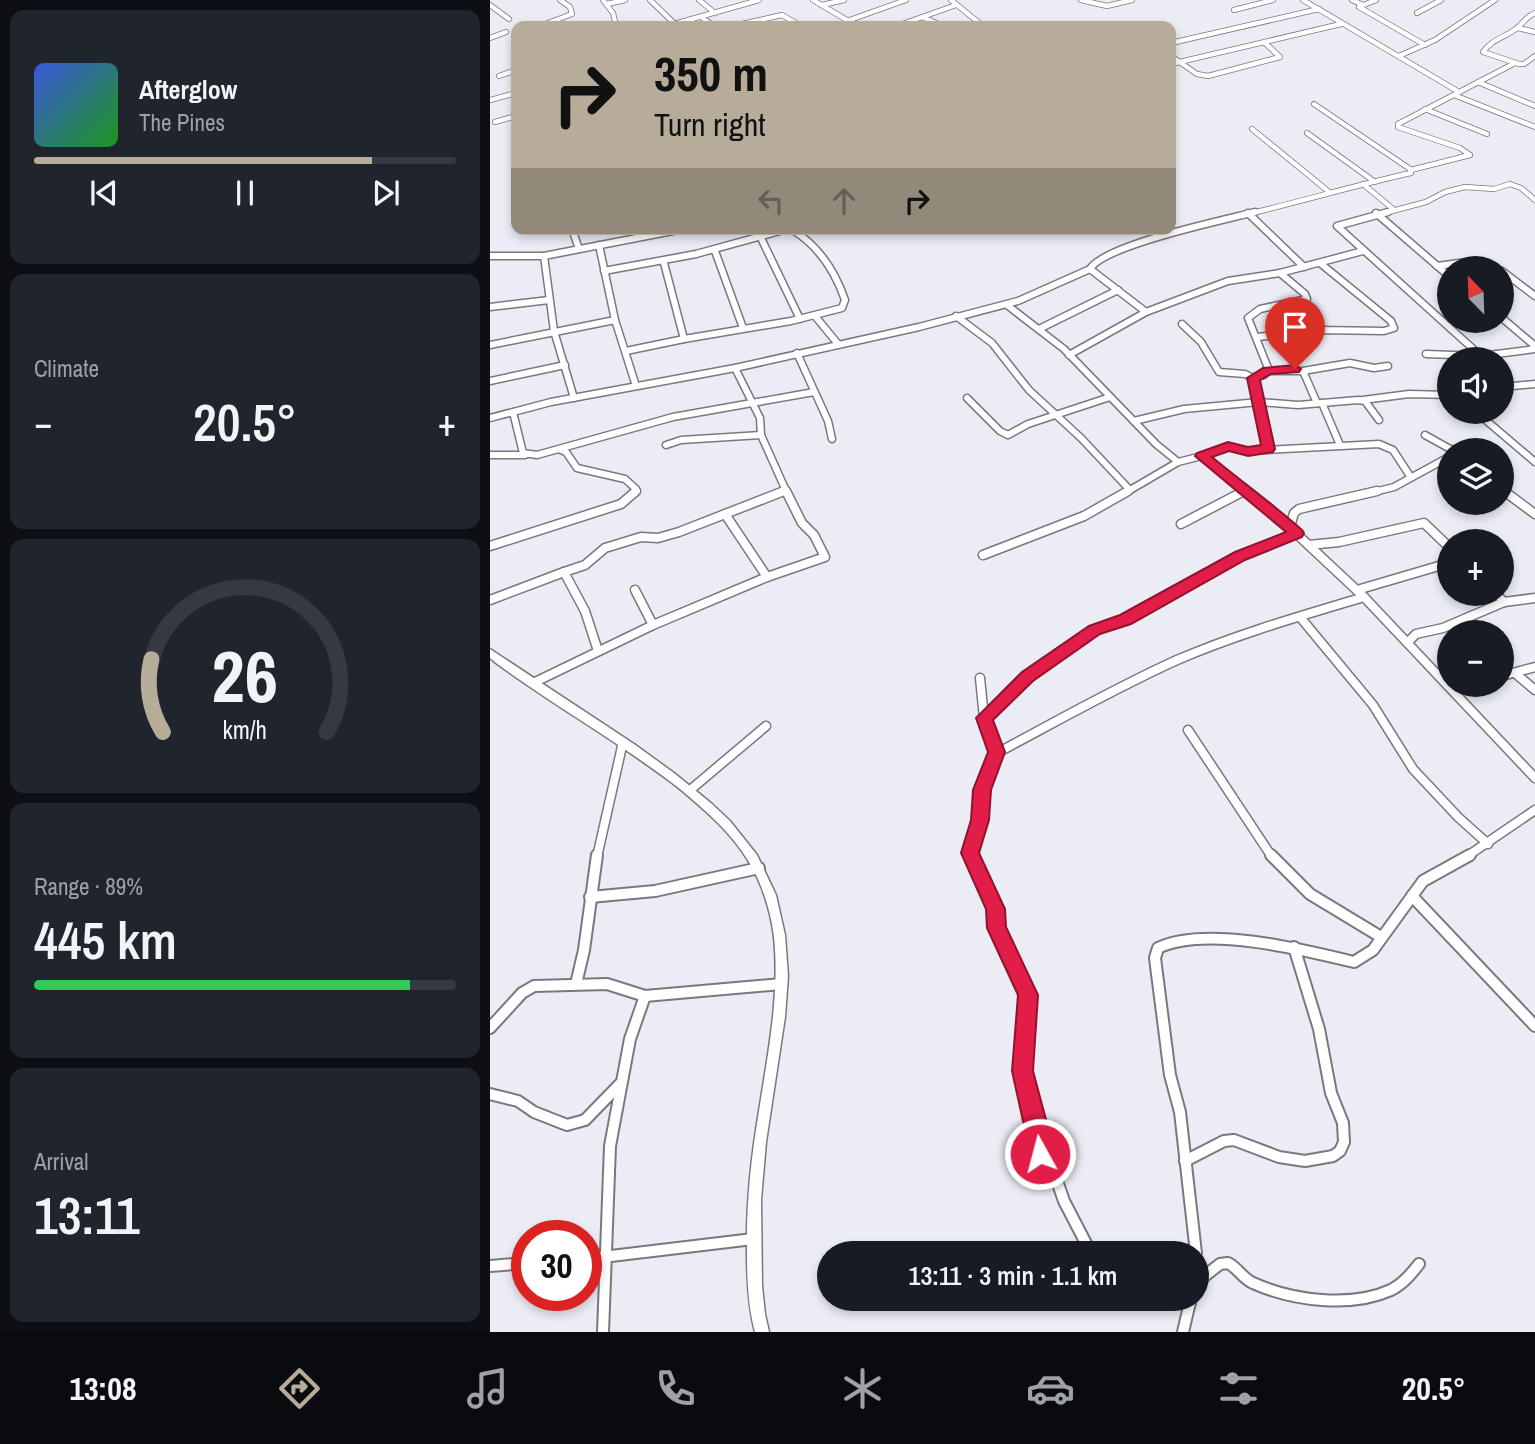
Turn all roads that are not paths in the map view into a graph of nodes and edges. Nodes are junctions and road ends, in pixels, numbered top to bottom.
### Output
1 (560, 0) edge
2 (625, 0) edge
3 (650, 0) edge
4 (699, 0) edge
5 (759, 0) edge
6 (813, 0) edge
7 (844, 0) edge
8 (906, 0) edge
9 (951, 0) edge
10 (1082, 0) edge
11 (1132, 0) edge
12 (1273, 0) edge
13 (1303, 0) edge
14 (1352, 0) edge
15 (1376, 0) edge
16 (1441, 0) edge
17 (1495, 0) edge
18 (605, 2) edge
19 (490, 5) edge
20 (822, 5) junction
21 (956, 5) junction
22 (1363, 5) junction
23 (1319, 9) junction
24 (1234, 10) dead end
25 (715, 13) junction
26 (1417, 13) dead end
27 (1535, 13) edge
28 (565, 17) junction
29 (701, 17) junction
30 (922, 17) junction
31 (509, 19) dead end
32 (554, 21) edge
33 (566, 21) edge
34 (615, 21) edge
35 (672, 21) edge
36 (686, 21) edge
37 (707, 21) edge
38 (760, 21) edge
39 (792, 21) edge
40 (847, 21) joint
41 (911, 21) edge
42 (931, 21) edge
43 (977, 21) edge
44 (1341, 24) junction
45 (1518, 28) junction
46 (506, 32) dead end
47 (1535, 32) edge
48 (490, 38) edge
49 (1176, 42) edge
50 (1264, 42) junction
51 (1425, 45) junction
52 (1399, 56) junction
53 (1535, 56) edge
54 (1176, 60) edge
55 (1179, 62) junction
56 (1176, 63) edge
57 (1513, 64) junction
58 (511, 72) edge
59 (499, 76) dead end
60 (1478, 82) junction
61 (1456, 93) junction
62 (511, 94) edge
63 (490, 100) edge
64 (1314, 104) dead end
65 (1535, 106) edge
66 (1425, 109) junction
67 (511, 117) edge
68 (495, 122) dead end
69 (1535, 127) edge
70 (1252, 129) dead end
71 (1307, 133) dead end
72 (1488, 134) dead end
73 (1411, 170) junction
74 (1375, 182) junction
75 (1363, 184) junction
76 (1328, 191) junction
77 (1535, 199) edge
78 (1393, 209) junction
79 (1248, 213) junction
80 (1376, 213) junction
81 (1176, 231) edge
82 (574, 235) edge
83 (652, 235) edge
84 (768, 235) edge
85 (802, 235) edge
86 (1165, 235) edge
87 (761, 237) junction
88 (599, 245) junction
89 (579, 249) junction
90 (715, 251) junction
91 (1363, 251) junction
92 (490, 256) edge
93 (544, 256) junction
94 (1320, 262) junction
95 (664, 263) junction
96 (1437, 266) edge
97 (1304, 267) junction
98 (1090, 269) junction
99 (604, 271) junction
100 (1280, 273) junction
101 (1514, 280) edge
102 (1118, 290) junction
103 (1535, 296) edge
104 (549, 300) junction
105 (1007, 305) junction
106 (490, 307) edge
107 (1146, 312) junction
108 (815, 316) junction
109 (956, 316) junction
110 (800, 319) junction
111 (615, 320) junction
112 (1182, 324) dead end
113 (743, 328) junction
114 (1039, 329) junction
115 (1514, 329) edge
116 (554, 331) junction
117 (1258, 337) junction
118 (684, 339) junction
119 (838, 344) junction
120 (490, 345) edge
121 (1471, 347) edge
122 (1535, 347) edge
123 (1514, 350) edge
124 (626, 351) junction
125 (797, 353) junction
126 (1426, 354) dead end
127 (1437, 354) edge
128 (1069, 355) junction
129 (565, 365) junction
130 (1388, 366) dead end
131 (735, 368) junction
132 (1268, 371) junction
133 (1303, 371) junction
134 (1254, 378) junction
135 (490, 381) edge
136 (1535, 384) edge
137 (636, 386) junction
138 (1514, 386) edge
139 (814, 392) junction
140 (1437, 395) edge
141 (1110, 397) junction
142 (574, 398) junction
143 (967, 398) dead end
144 (751, 400) junction
145 (1363, 400) junction
146 (1259, 402) junction
147 (1319, 403) junction
148 (513, 412) junction
149 (1057, 415) junction
150 (490, 418) edge
151 (1379, 420) dead end
152 (1134, 421) junction
153 (1490, 424) edge
154 (761, 435) junction
155 (1424, 435) dead end
156 (832, 439) dead end
157 (1437, 442) edge
158 (666, 445) dead end
159 (1340, 445) junction
160 (1269, 449) junction
161 (561, 450) junction
162 (490, 455) edge
163 (525, 455) junction
164 (1202, 456) junction
165 (1178, 462) junction
166 (1535, 462) edge
167 (1437, 463) edge
168 (1410, 476) junction
169 (1129, 489) junction
170 (786, 490) junction
171 (1244, 491) junction
172 (1514, 498) edge
173 (725, 514) junction
174 (1535, 514) edge
175 (1181, 524) dead end
176 (1293, 530) junction
177 (1437, 534) edge
178 (1309, 545) junction
179 (490, 546) edge
180 (982, 555) dead end
181 (1437, 567) edge
182 (564, 572) junction
183 (767, 577) junction
184 (635, 590) dead end
185 (1357, 590) junction
186 (1364, 597) junction
187 (1535, 598) edge
188 (490, 600) edge
189 (1514, 601) edge
190 (1495, 606) edge
191 (1300, 617) junction
192 (653, 625) junction
193 (1408, 642) junction
194 (598, 651) junction
195 (490, 653) edge
196 (1535, 667) edge
197 (1437, 674) edge
198 (1516, 674) joint
199 (980, 678) dead end
200 (533, 682) junction
201 (1535, 690) edge
202 (1459, 697) edge
203 (984, 718) junction
204 (766, 726) dead end
205 (1188, 730) dead end
206 (623, 742) junction
207 (996, 752) junction
208 (1535, 778) edge
209 (690, 791) junction
210 (1535, 810) edge
211 (1488, 844) junction
212 (760, 868) junction
213 (1412, 896) junction
214 (590, 897) junction
215 (1381, 937) junction
216 (1294, 947) junction
217 (576, 984) junction
218 (782, 985) junction
219 (645, 996) junction
220 (1535, 1026) edge
221 (490, 1028) edge
222 (620, 1084) junction
223 (490, 1094) edge
224 (1038, 1131) junction
225 (1185, 1161) junction
226 (1057, 1181) junction
227 (753, 1239) junction
228 (1085, 1241) edge
229 (1195, 1241) edge
230 (602, 1258) edge
231 (606, 1258) junction
232 (511, 1264) edge
233 (1419, 1264) dead end
234 (490, 1266) edge
235 (1209, 1273) edge
236 (1188, 1311) edge
237 (603, 1332) edge
238 (762, 1332) edge
239 (1183, 1332) edge

1 - 28 street
2 - 18 street
3 - 35 street
4 - 25 street
5 - 25 street
6 - 20 street
7 - 20 street
8 - 40 street
9 - 21 street
10 - 11 street
12 - 24 street
13 - 23 street
14 - 22 street
15 - 22 street
16 - 26 street
17 - 51 street
18 - 34 street
19 - 31 street
20 - 40 street
21 - 30 street
21 - 43 street
22 - 51 street
23 - 44 street
23 - 49 street
25 - 29 street
27 - 45 street
28 - 32 street
28 - 33 street
29 - 36 street
29 - 37 street
30 - 41 street
30 - 42 street
38 - 39 street
44 - 50 street
44 - 52 street
45 - 47 street
45 - 57 street
46 - 48 street
50 - 55 street
50 - 55 street
51 - 52 street
52 - 61 street
53 - 57 street
54 - 55 street
55 - 56 street
57 - 60 street
58 - 59 street
60 - 61 street
60 - 65 street
61 - 66 street
61 - 69 street
62 - 63 street
64 - 73 street
66 - 72 street
66 - 73 street
67 - 68 street
70 - 76 street
71 - 74 street
73 - 74 street
74 - 75 street
75 - 76 street
75 - 78 street
76 - 79 street
77 - 78 street
78 - 80 street
79 - 81 street
79 - 97 street
80 - 91 street
80 - 96 street
82 - 89 street
83 - 88 street
84 - 87 street
85 - 108 street
86 - 98 street
87 - 90 street
87 - 110 street
88 - 89 street
88 - 99 street
89 - 93 street
90 - 95 street
90 - 113 street
91 - 94 street
91 - 121 street
92 - 93 street
93 - 104 street
94 - 97 street
94 - 117 street
95 - 99 street
95 - 118 street
97 - 100 street
98 - 102 street
98 - 105 street
99 - 111 street
100 - 107 street
100 - 117 street
101 - 103 street
102 - 107 street
102 - 114 street
104 - 106 street
104 - 116 street
105 - 109 street
105 - 114 street
107 - 128 street
108 - 110 street
108 - 119 street
109 - 119 street
109 - 149 street
110 - 113 street
111 - 116 street
111 - 124 street
112 - 134 street
113 - 118 street
114 - 128 street
115 - 122 street
116 - 120 street
116 - 129 street
117 - 132 street
118 - 124 street
119 - 125 street
122 - 123 street
124 - 137 street
125 - 131 street
125 - 139 street
126 - 127 street
128 - 141 street
129 - 135 street
129 - 142 street
130 - 133 street
131 - 137 street
131 - 144 street
132 - 133 street
132 - 134 street
133 - 147 street
134 - 146 street
136 - 138 street
137 - 142 street
139 - 144 street
139 - 156 street
140 - 145 street
141 - 149 street
141 - 152 street
142 - 148 street
143 - 149 street
144 - 154 street
144 - 161 street
145 - 147 street
145 - 151 street
146 - 147 street
146 - 152 street
146 - 160 street
147 - 159 street
148 - 150 street
148 - 163 street
149 - 169 street
152 - 165 street
153 - 166 street
154 - 158 street
154 - 170 street
155 - 157 street
159 - 160 street
159 - 168 street
160 - 164 street
161 - 163 street
161 - 179 street
162 - 163 street
164 - 165 street
164 - 171 street
165 - 169 street
167 - 168 street
168 - 176 street
169 - 180 street
170 - 173 street
170 - 183 street
171 - 175 street
171 - 176 street
172 - 174 street
173 - 182 street
173 - 183 street
176 - 178 street
176 - 203 street
177 - 178 street
178 - 185 street
181 - 185 street
182 - 188 street
182 - 194 street
183 - 192 street
184 - 192 street
185 - 186 street
186 - 191 street
186 - 193 street
187 - 189 street
190 - 193 street
191 - 207 street
191 - 211 street
192 - 194 street
193 - 197 street
194 - 200 street
195 - 200 street
196 - 198 street
198 - 201 street
199 - 203 street
200 - 206 street
202 - 208 street
203 - 207 street
204 - 209 street
205 - 215 street
206 - 209 street
206 - 214 street
207 - 224 street
209 - 212 street
210 - 211 street
211 - 213 street
212 - 214 street
212 - 218 street
213 - 215 street
213 - 220 street
214 - 217 street
215 - 216 street
216 - 225 street
216 - 225 street
217 - 219 street
217 - 221 street
218 - 219 street
218 - 227 street
219 - 222 street
222 - 223 street
222 - 231 street
224 - 226 street
224 - 226 street
225 - 229 street
226 - 228 street
227 - 231 street
227 - 238 street
230 - 231 street
231 - 237 street
232 - 234 street
233 - 235 street
236 - 239 street

